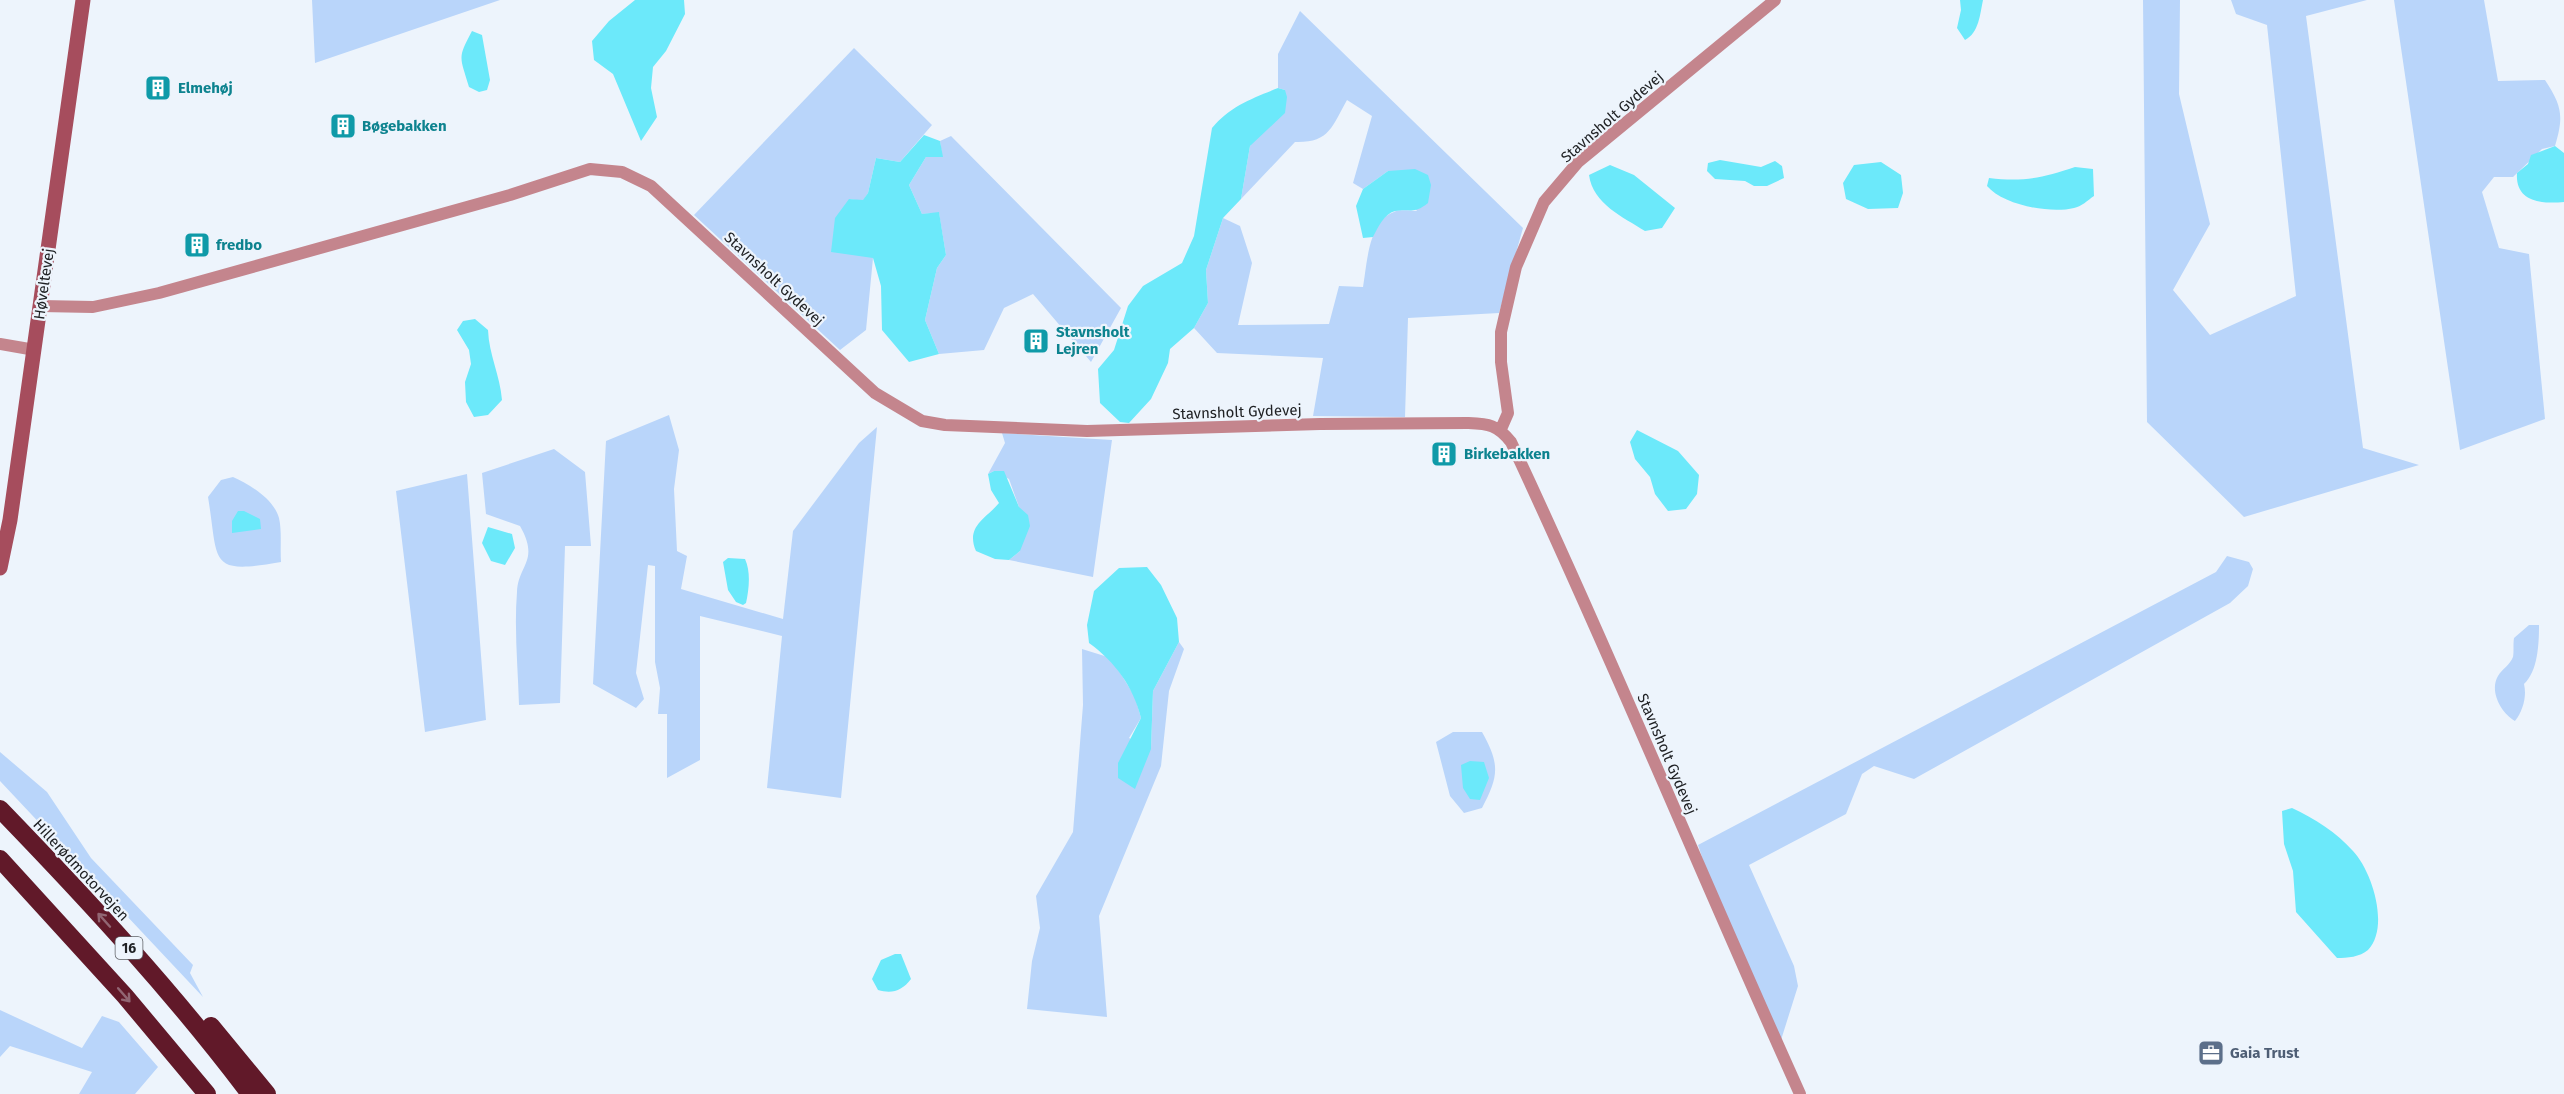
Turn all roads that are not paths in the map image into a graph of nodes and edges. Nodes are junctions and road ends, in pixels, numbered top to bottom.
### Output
1 (83, 0) edge
2 (1775, 0) edge
3 (41, 306) junction
4 (0, 344) edge
5 (35, 350) junction
6 (1501, 429) junction
7 (0, 568) edge
8 (0, 809) edge
9 (0, 859) edge
10 (151, 973) junction
11 (207, 1094) edge
12 (250, 1094) edge
13 (267, 1094) edge
14 (1800, 1094) edge

1 - 3 street, Høveltevej
2 - 6 street, Stavnsholt Gydevej
3 - 5 street, Høveltevej
3 - 6 street, Stavnsholt Gydevej
4 - 5 street
5 - 7 street, Høveltevej
6 - 14 street, Stavnsholt Gydevej
10 -> 8 highway, Hillerødmotorvejen / 16
9 -> 11 highway, 16
10 - 12 highway, Hillerødmotorvejen / 16
10 - 13 highway

